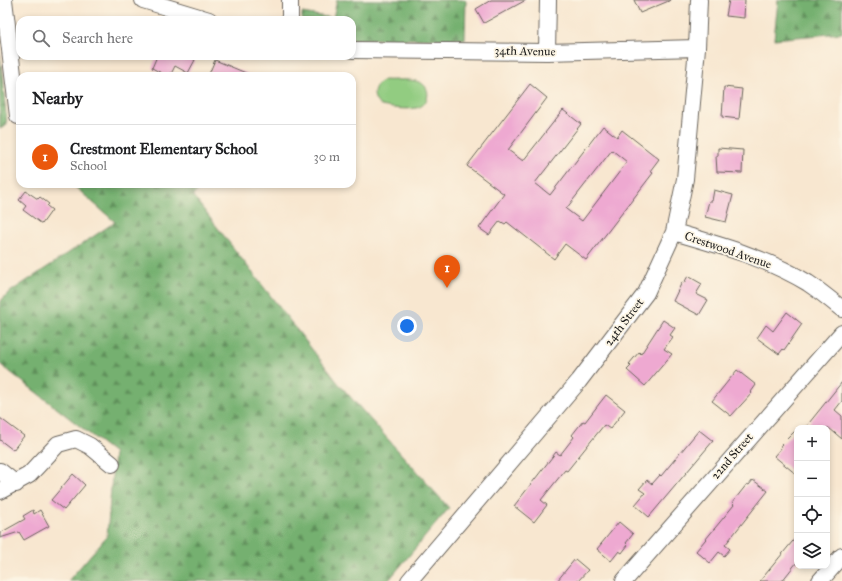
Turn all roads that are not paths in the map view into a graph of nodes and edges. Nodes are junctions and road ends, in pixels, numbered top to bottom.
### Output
1 (4, 0) edge
2 (143, 0) edge
3 (290, 0) edge
4 (548, 0) edge
5 (699, 0) edge
6 (196, 16) edge
7 (290, 16) edge
8 (697, 48) junction
9 (356, 50) edge
10 (547, 52) junction
11 (16, 99) edge
12 (674, 232) junction
13 (842, 309) edge
14 (842, 332) edge
15 (112, 464) dead end
16 (0, 471) edge
17 (16, 484) junction
18 (0, 491) edge
19 (842, 556) edge
20 (409, 581) edge
21 (624, 581) edge
22 (820, 581) edge

1 - 11 street
2 - 6 street
3 - 7 street
4 - 10 street
5 - 8 street, 24th Street
8 - 10 street, 34th Avenue
8 - 12 street, 24th Street
9 - 10 street, 34th Avenue
12 - 13 street, Crestwood Avenue
12 - 20 street, 24th Street
14 - 21 street, 22nd Street
15 - 17 street
16 - 17 street
17 - 18 street
19 - 22 street

